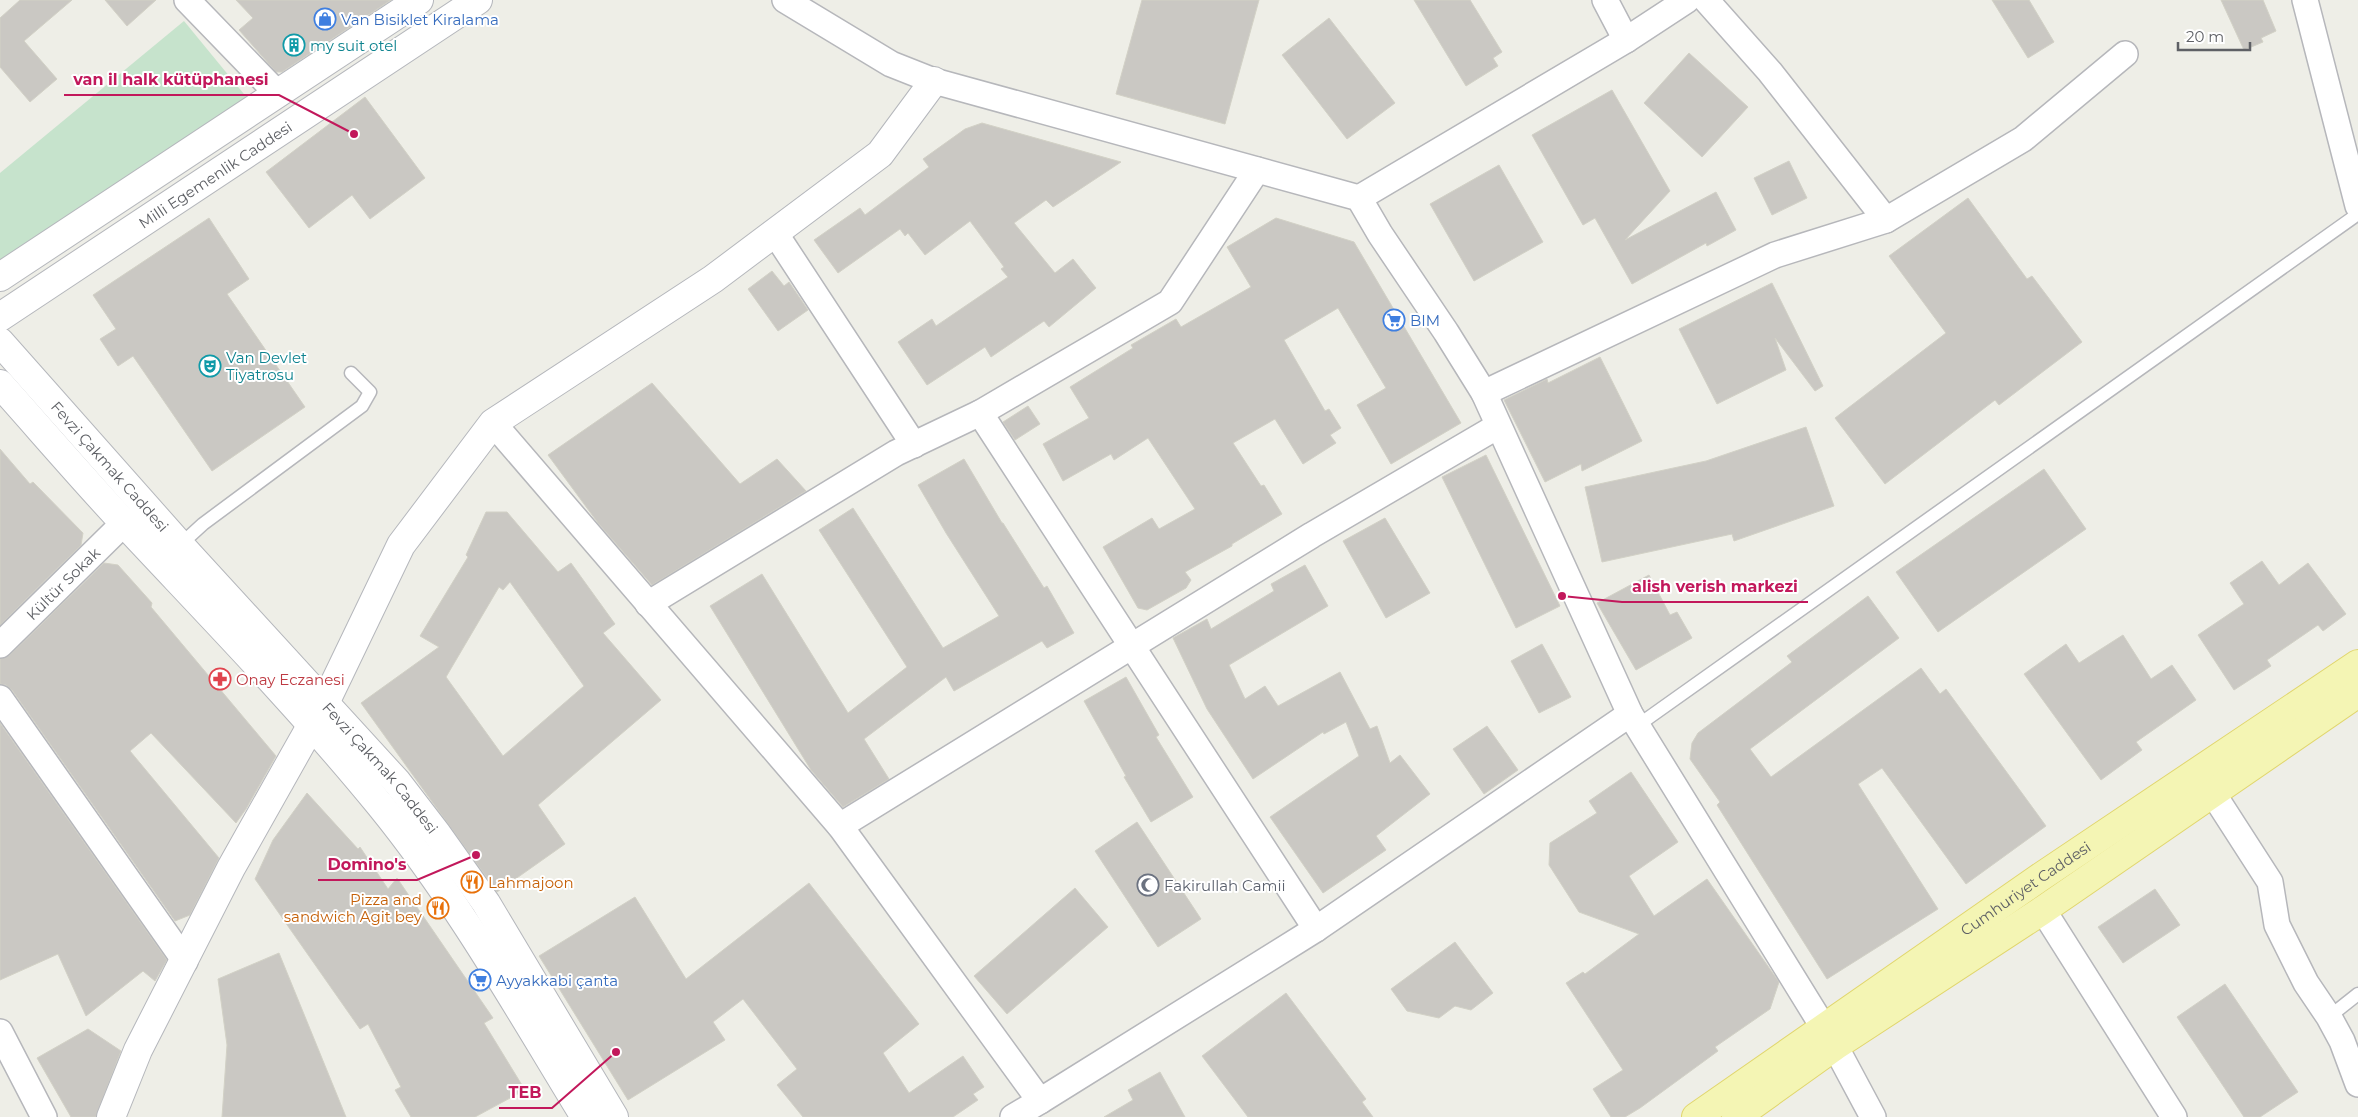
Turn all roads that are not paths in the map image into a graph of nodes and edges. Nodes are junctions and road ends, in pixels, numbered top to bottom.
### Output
1 (187, 0) edge
2 (419, 0) edge
3 (478, 0) edge
4 (785, 0) edge
5 (1605, 0) edge
6 (1687, 0) edge
7 (1706, 0) edge
8 (2305, 0) edge
9 (1626, 40) junction
10 (2125, 54) dead end
11 (934, 81) junction
12 (278, 94) junction
13 (1257, 170) junction
14 (1359, 198) junction
15 (2358, 206) edge
16 (2358, 214) edge
17 (1886, 220) junction
18 (775, 232) junction
19 (0, 277) edge
20 (0, 317) edge
21 (0, 342) edge
22 (351, 373) dead end
23 (0, 384) edge
24 (1484, 393) junction
25 (980, 413) junction
26 (493, 423) junction
27 (1498, 426) junction
28 (914, 444) junction
29 (124, 523) junction
30 (180, 545) junction
31 (648, 604) junction
32 (0, 645) edge
33 (1131, 648) junction
34 (2358, 664) edge
35 (2358, 693) edge
36 (0, 698) edge
37 (325, 703) junction
38 (1634, 720) junction
39 (311, 726) junction
40 (2212, 792) junction
41 (840, 826) junction
42 (2043, 910) junction
43 (1316, 929) junction
44 (185, 961) junction
45 (2358, 994) edge
46 (2329, 1017) junction
47 (0, 1032) edge
48 (1829, 1037) junction
49 (2358, 1084) edge
50 (1040, 1101) junction
51 (44, 1117) edge
52 (111, 1117) edge
53 (585, 1117) edge
54 (614, 1117) edge
55 (1013, 1117) edge
56 (1696, 1117) edge
57 (1736, 1117) edge
58 (1873, 1117) edge
59 (2174, 1117) edge

1 - 12 street
2 - 12 street, Milli Egemenlik Caddesi
3 - 20 street, Milli Egemenlik Caddesi
4 - 11 street
5 - 9 street
6 - 9 street
7 - 17 street
8 - 15 street
9 - 14 street
10 - 17 street
11 - 13 street
11 - 18 street
12 - 19 street, Milli Egemenlik Caddesi
13 - 14 street
13 - 25 street
14 - 24 street
16 - 38 lane
17 - 24 street
18 - 26 street
18 - 28 street
21 - 30 street, Fevzi Çakmak Caddesi
22 - 30 lane
23 - 29 street, Fevzi Çakmak Caddesi
24 - 27 street
25 - 28 street
25 - 33 street
26 - 31 street
26 - 37 street
27 - 33 street
27 - 38 street
28 - 31 street
29 - 32 street, Kültür Sokak
29 - 39 street, Fevzi Çakmak Caddesi
30 - 37 street, Fevzi Çakmak Caddesi
31 - 41 street
33 - 41 street
33 - 43 street
34 - 48 main road, Cumhuriyet Caddesi
35 - 40 main road, Cumhuriyet Caddesi
36 - 44 street
37 - 54 street, Fevzi Çakmak Caddesi
38 - 43 street
38 - 48 street
39 - 44 street
39 - 53 street, Fevzi Çakmak Caddesi
40 - 42 main road, Cumhuriyet Caddesi
40 - 46 street
41 - 50 street
42 - 48 main road, Cumhuriyet Caddesi
42 - 59 street
43 - 50 street
44 - 52 street
45 - 46 lane
46 - 49 street
47 - 51 street
48 - 56 main road, Cumhuriyet Caddesi
48 - 57 main road, Cumhuriyet Caddesi
48 - 58 street
50 - 55 street

